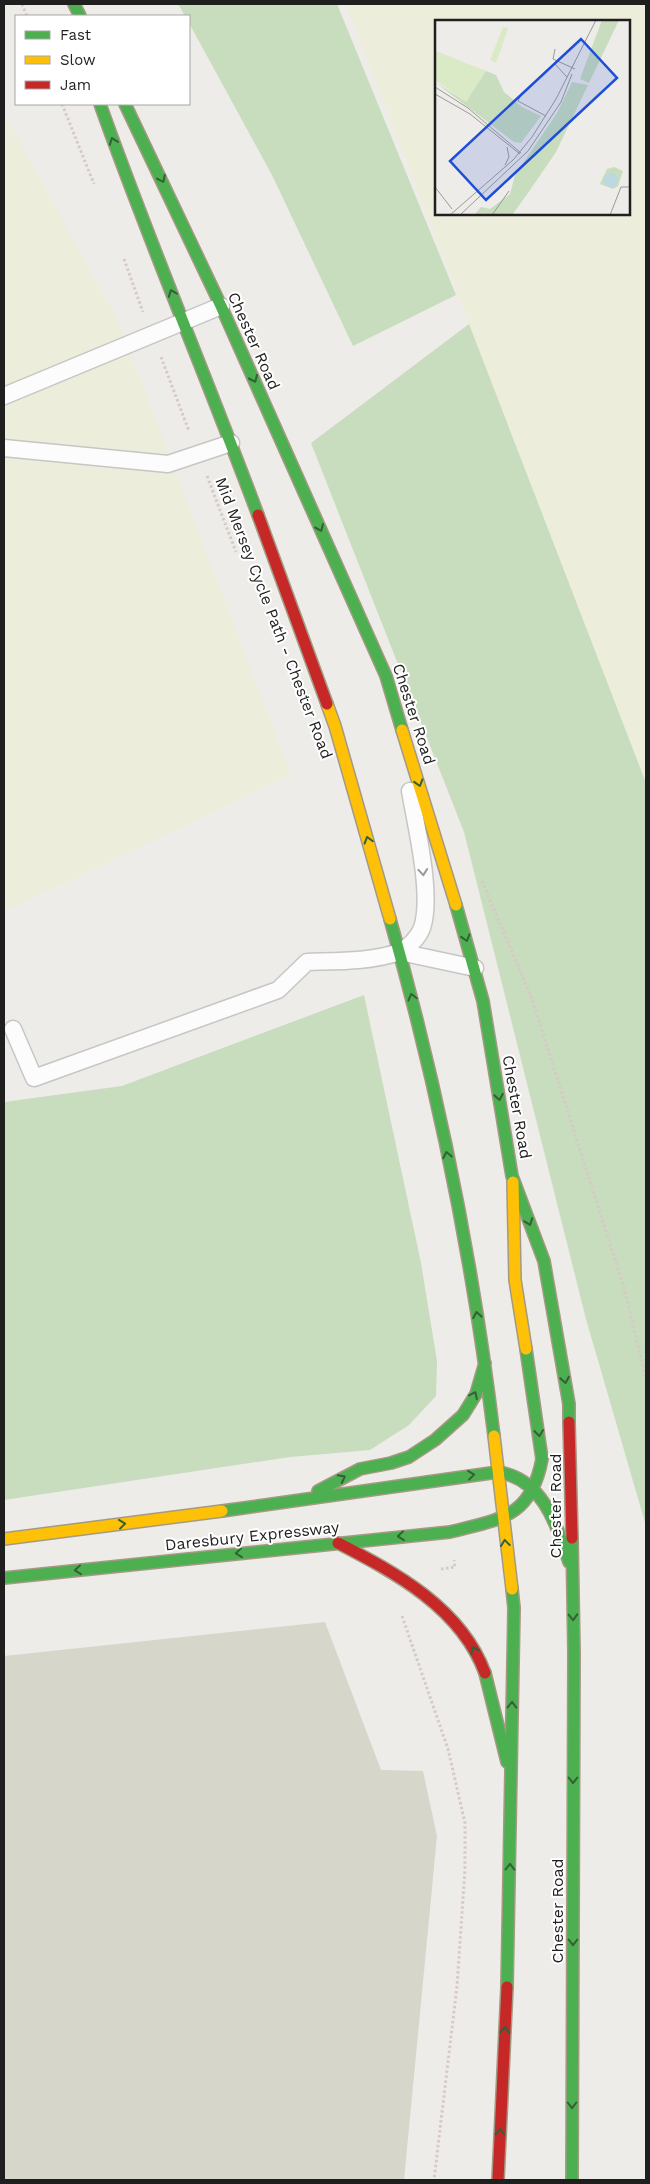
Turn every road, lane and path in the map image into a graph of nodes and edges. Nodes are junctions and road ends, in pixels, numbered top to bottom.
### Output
1 (100, 105) edge
2 (125, 105) edge
3 (221, 306) junction
4 (183, 322) junction
5 (158, 351) dead end
6 (4, 396) edge
7 (231, 443) junction
8 (4, 448) edge
9 (199, 455) junction
10 (238, 557) dead end
11 (395, 703) junction
12 (482, 880) dead end
13 (400, 952) junction
14 (475, 968) junction
15 (13, 1029) dead end
16 (512, 1176) junction
17 (485, 1363) junction
18 (646, 1378) edge
19 (498, 1472) junction
20 (533, 1490) junction
21 (298, 1501) junction
22 (502, 1519) junction
23 (4, 1539) edge
24 (338, 1543) junction
25 (571, 1569) junction
26 (4, 1578) edge
27 (401, 1617) dead end
28 (512, 1781) junction
29 (434, 2180) edge
30 (498, 2180) edge
31 (572, 2180) edge

4 -> 1 main road
2 -> 3 main road, Chester Road
3 - 4 lane
3 -> 11 main road, Chester Road
4 - 6 lane
4 - 7 main road
5 - 9 path, Mid Mersey Cycle Path - Chester Road
7 - 9 lane
13 -> 7 main road
8 - 9 lane
9 - 10 path, Mid Mersey Cycle Path - Chester Road
11 -> 13 lane
11 -> 14 main road, Chester Road
12 - 18 path
13 - 14 lane
13 - 15 lane
17 -> 13 main road
14 -> 16 main road, Chester Road
16 -> 20 main road
16 -> 25 main road, Chester Road
17 - 19 main road
21 -> 17 main road
19 - 20 main road
21 -> 19 main road, Daresbury Expressway
19 - 22 main road
20 - 22 main road
20 - 25 main road
23 -> 21 main road, Daresbury Expressway
22 -> 24 main road, Daresbury Expressway
28 -> 22 main road
24 -> 26 main road, Daresbury Expressway
28 -> 24 main road
25 -> 31 main road, Chester Road
27 - 29 path
30 -> 28 main road

